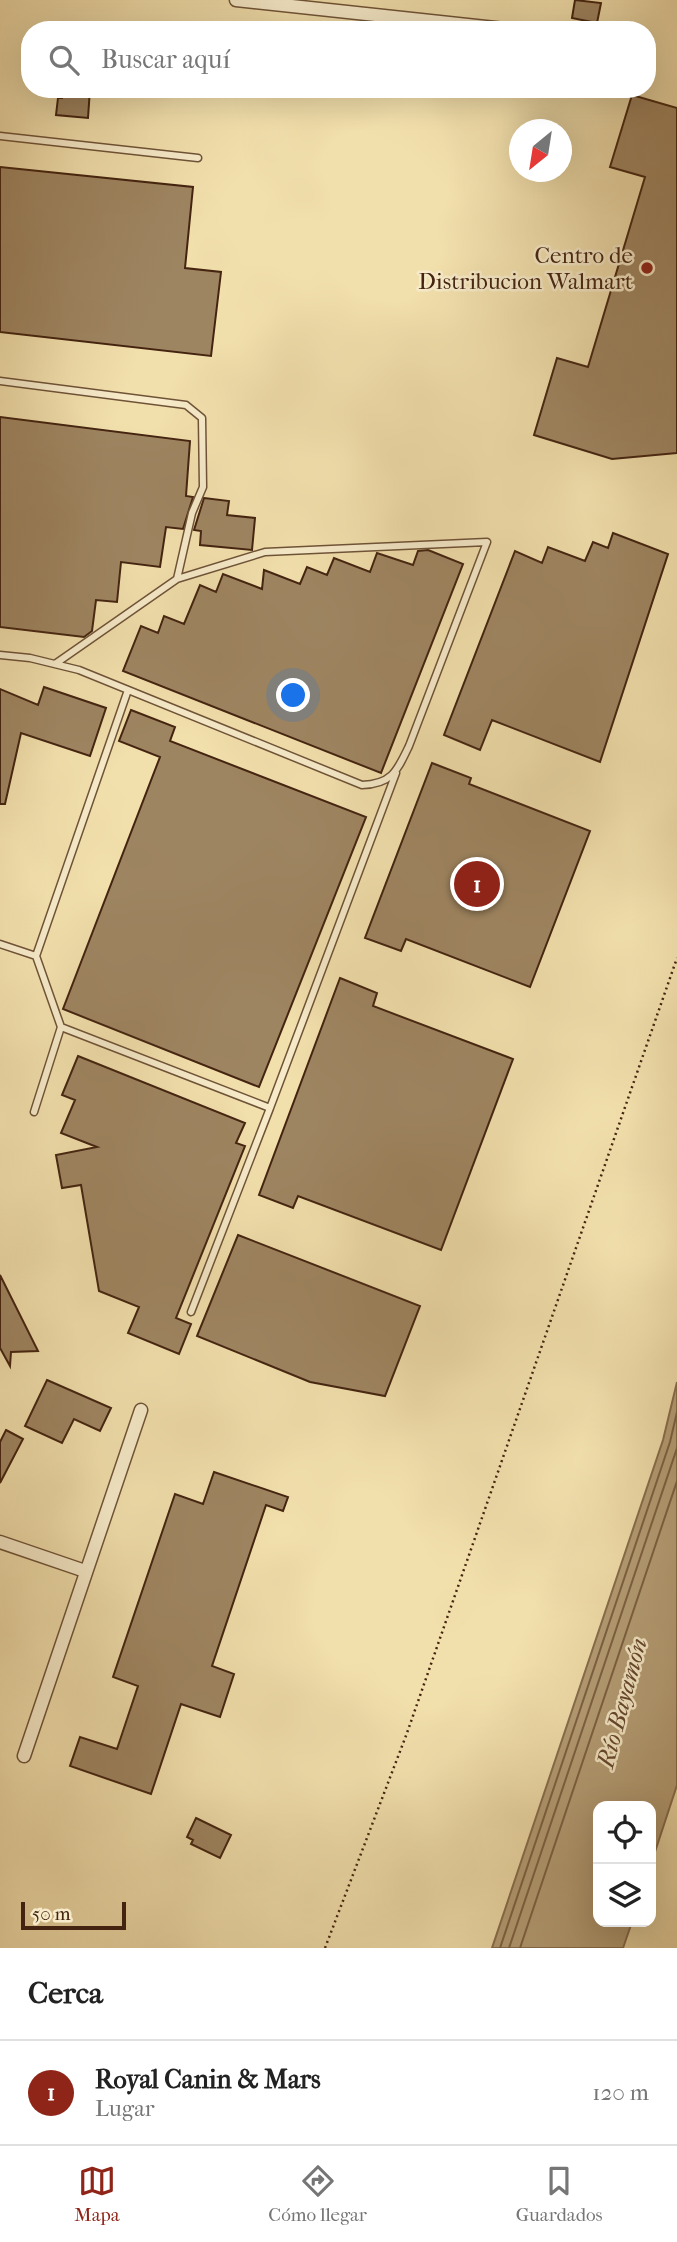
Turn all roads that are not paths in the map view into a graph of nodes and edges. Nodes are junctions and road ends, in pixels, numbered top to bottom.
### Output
1 (236, 0) edge
2 (431, 21) edge
3 (0, 136) edge
4 (198, 158) dead end
5 (0, 381) edge
6 (177, 579) junction
7 (0, 655) edge
8 (55, 664) junction
9 (128, 690) junction
10 (396, 773) junction
11 (0, 944) edge
12 (36, 956) junction
13 (61, 1027) junction
14 (270, 1108) junction
15 (34, 1112) dead end
16 (191, 1312) dead end
17 (141, 1410) dead end
18 (0, 1542) edge
19 (85, 1571) junction
20 (24, 1756) dead end

1 - 2 street
3 - 4 lane
5 - 6 lane
6 - 8 lane
6 - 10 lane
7 - 8 lane
8 - 9 lane
9 - 10 lane
9 - 12 lane
10 - 14 lane
11 - 12 lane
12 - 13 lane
13 - 14 lane
13 - 15 lane
14 - 16 lane
17 - 19 street
18 - 19 street
19 - 20 street

